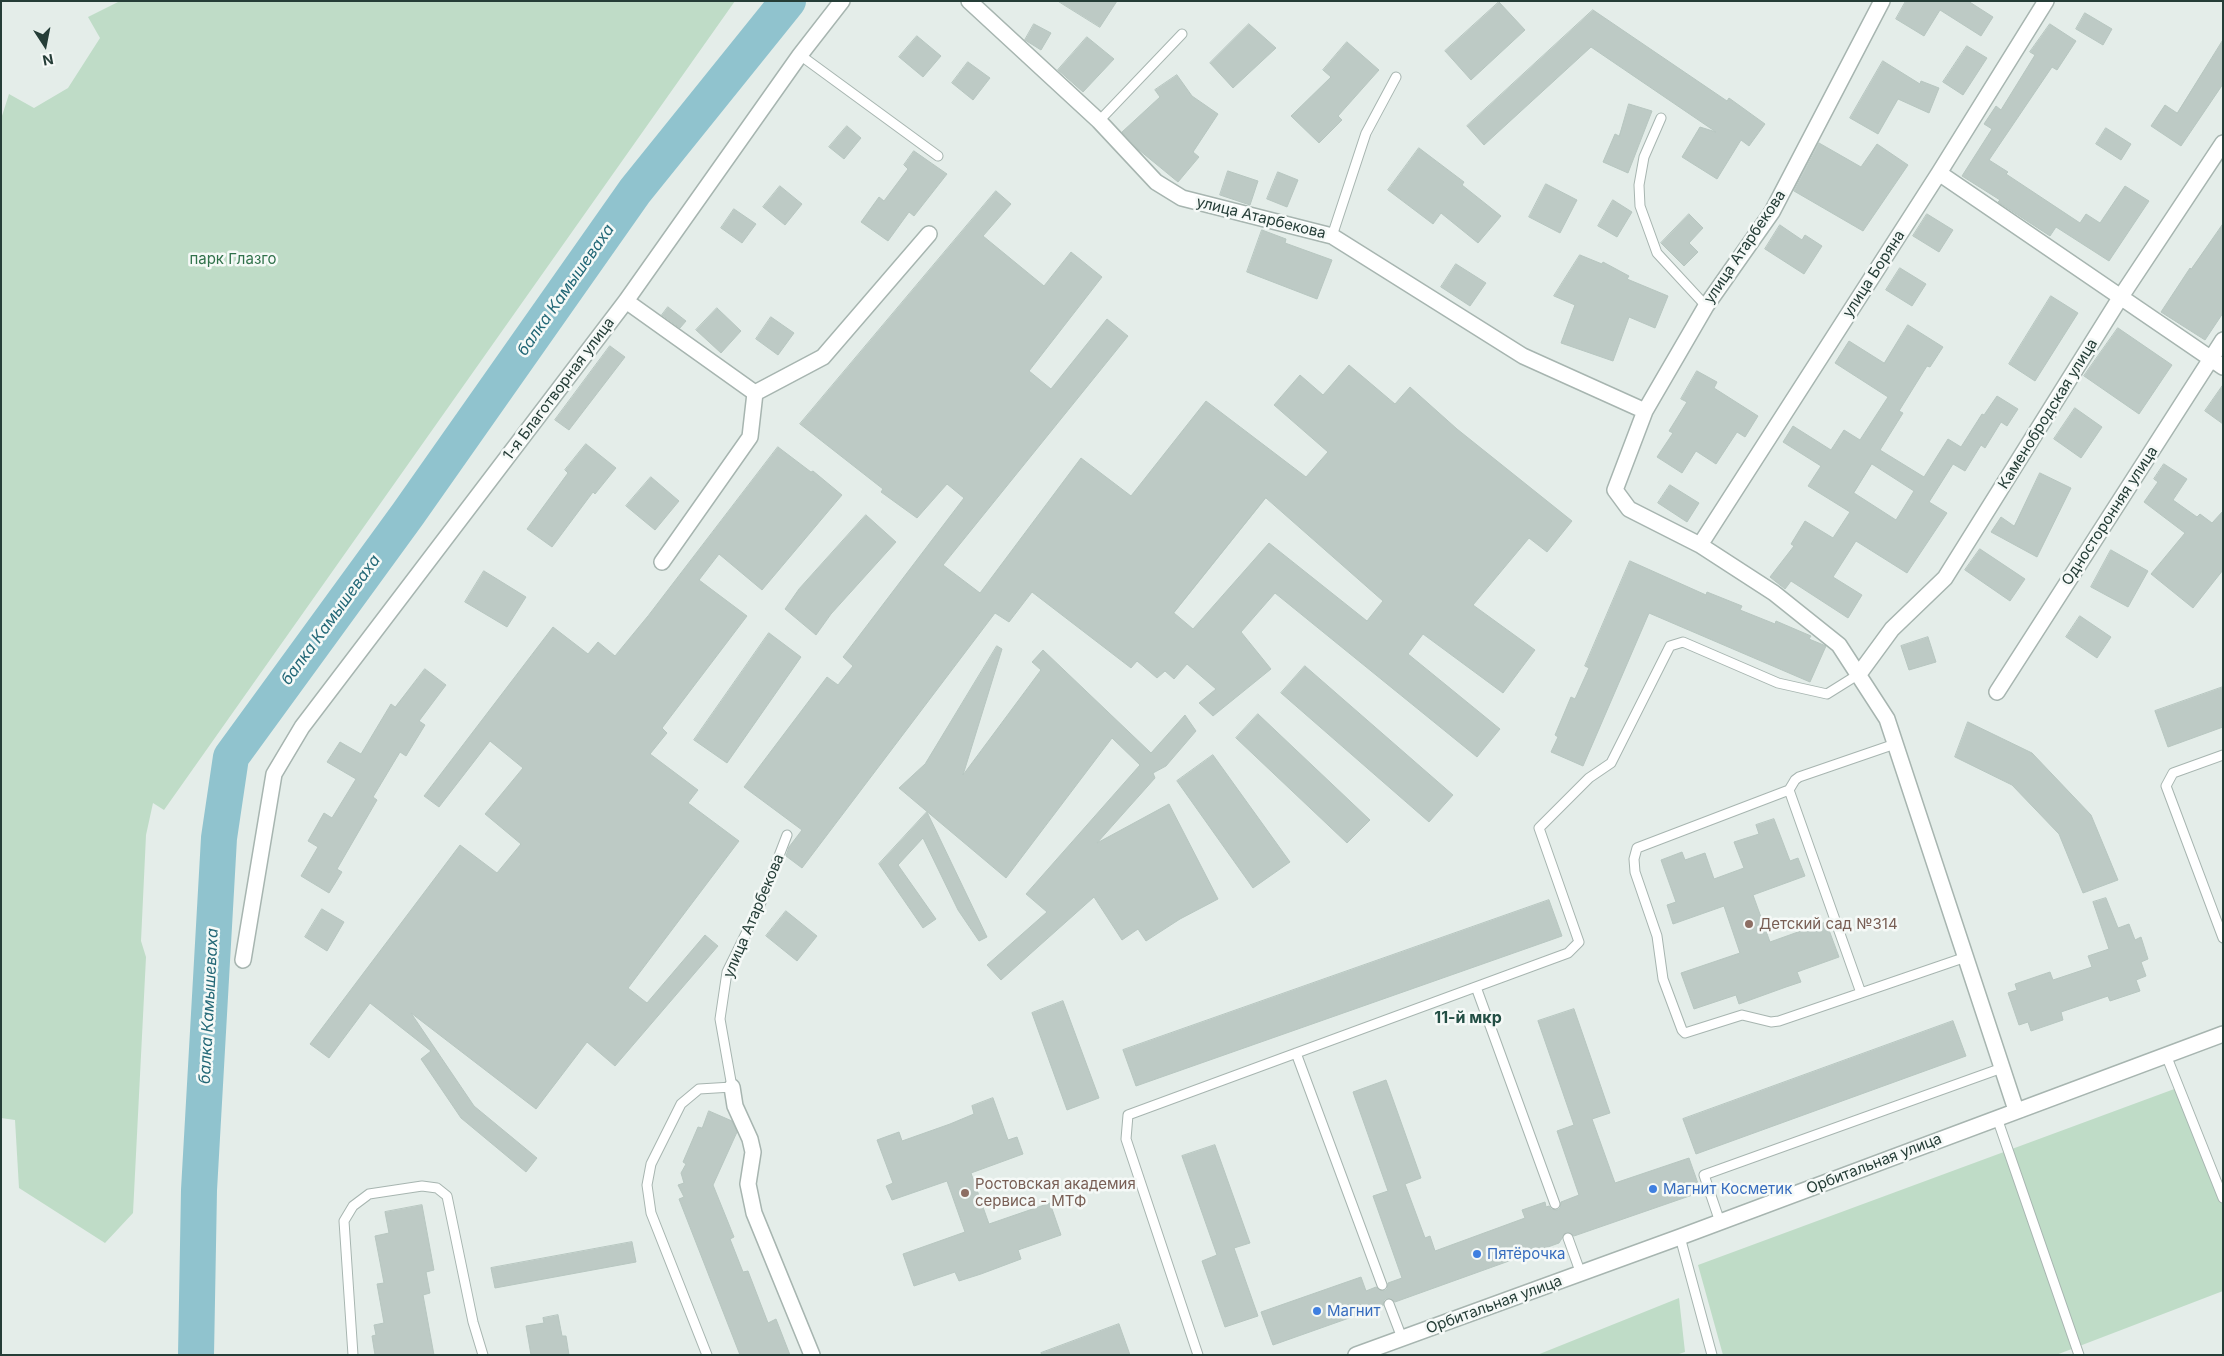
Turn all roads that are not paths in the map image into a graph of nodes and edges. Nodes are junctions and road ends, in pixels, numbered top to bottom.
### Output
1 (842, 1) edge
2 (969, 1) edge
3 (1882, 1) edge
4 (2046, 1) edge
5 (1182, 34) dead end
6 (800, 55) junction
7 (1396, 77) dead end
8 (1661, 118) dead end
9 (1099, 121) junction
10 (2223, 143) edge
11 (938, 156) dead end
12 (1939, 173) junction
13 (929, 234) dead end
14 (1332, 236) junction
15 (2120, 298) junction
16 (626, 301) junction
17 (1706, 306) junction
18 (2223, 340) edge
19 (2217, 363) edge
20 (755, 393) junction
21 (1645, 410) junction
22 (1700, 545) junction
23 (662, 562) dead end
24 (1859, 674) junction
25 (1997, 692) dead end
26 (1895, 744) junction
27 (2223, 755) edge
28 (1789, 790) junction
29 (787, 834) dead end
30 (2223, 938) edge
31 (1966, 957) junction
32 (243, 960) dead end
33 (1476, 986) junction
34 (1861, 993) junction
35 (2223, 1034) edge
36 (1296, 1053) junction
37 (2166, 1055) junction
38 (2002, 1068) junction
39 (732, 1087) junction
40 (2016, 1110) junction
41 (1997, 1118) junction
42 (2223, 1198) edge
43 (1555, 1204) dead end
44 (1720, 1222) junction
45 (1680, 1237) junction
46 (1568, 1238) dead end
47 (1581, 1274) junction
48 (1382, 1285) dead end
49 (1389, 1304) dead end
50 (1402, 1338) junction
51 (353, 1355) edge
52 (483, 1355) edge
53 (707, 1355) edge
54 (812, 1355) edge
55 (1198, 1355) edge
56 (1356, 1355) edge
57 (1712, 1355) edge
58 (2079, 1355) edge

1 - 6 street, 1-я Благотворная улица
2 - 9 street, улица Атарбекова
3 - 17 street, улица Атарбекова
4 - 12 street, улица Боряна
5 - 9 lane
6 - 11 lane
6 - 16 street, 1-я Благотворная улица
7 - 14 lane
8 - 17 lane
9 - 14 street, улица Атарбекова
10 - 15 street, Каменобродская улица
12 - 15 street
12 - 22 street, улица Боряна
13 - 20 street
14 - 21 street, улица Атарбекова
15 - 19 street
15 - 24 street, Каменобродская улица
16 - 20 street
16 - 32 street, 1-я Благотворная улица
17 - 21 street, улица Атарбекова
18 - 19 street, Односторонняя улица
19 - 25 street, Односторонняя улица
20 - 23 street
21 - 22 street, улица Атарбекова
22 - 24 street
24 - 26 street
24 - 33 lane
26 - 28 lane
26 - 31 street
27 - 30 lane
28 - 34 lane
28 - 34 lane
29 - 39 lane, улица Атарбекова
31 - 34 lane
31 - 38 street
33 - 36 lane
33 - 43 lane
35 - 37 street, Орбитальная улица
36 - 48 lane
36 - 55 lane
37 - 40 street, Орбитальная улица
37 - 42 lane
38 - 40 street
38 - 44 lane
39 - 53 lane
39 - 54 street
40 - 41 street, Орбитальная улица
41 - 44 street, Орбитальная улица
41 - 58 lane
44 - 45 street, Орбитальная улица
45 - 47 street, Орбитальная улица
45 - 57 lane
46 - 47 lane
47 - 50 street, Орбитальная улица
49 - 50 lane
50 - 56 street, Орбитальная улица
51 - 52 lane

